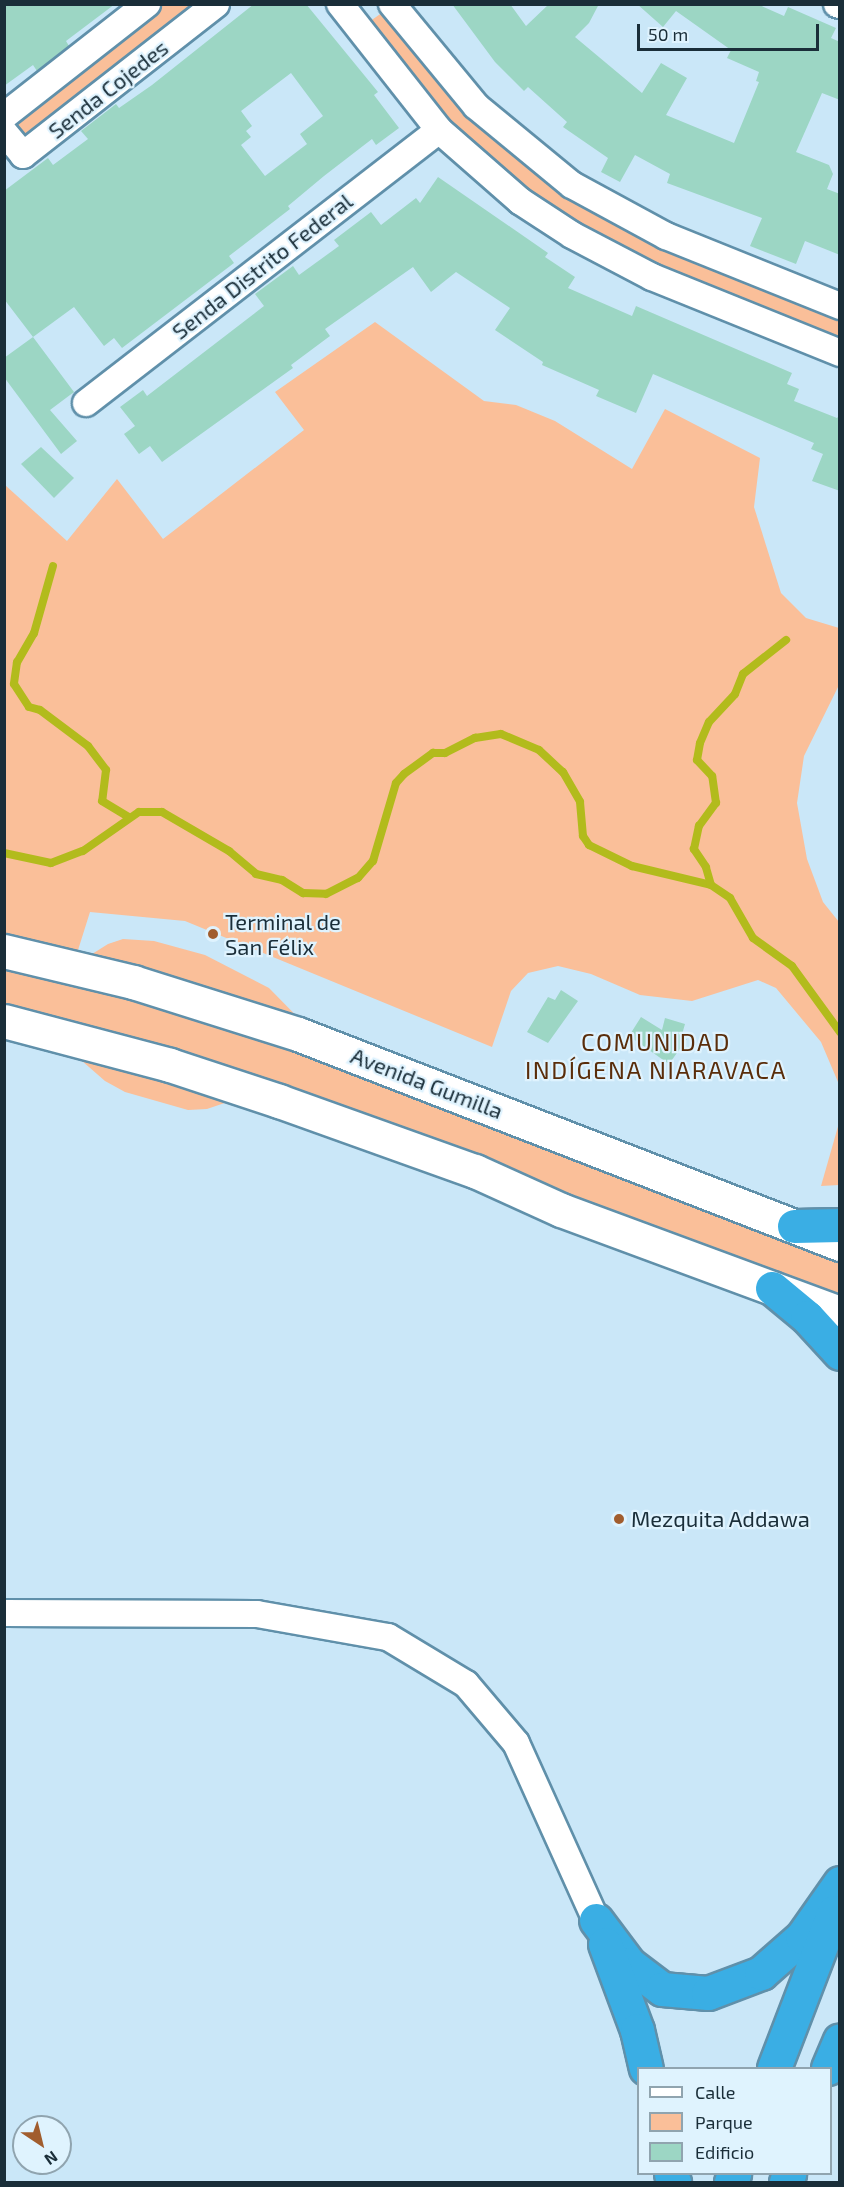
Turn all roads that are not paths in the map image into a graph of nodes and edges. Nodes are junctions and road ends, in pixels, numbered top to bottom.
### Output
1 (147, 4) edge
2 (216, 4) edge
3 (340, 4) edge
4 (393, 5) edge
5 (359, 29) junction
6 (4, 116) edge
7 (439, 130) junction
8 (4, 132) edge
9 (840, 306) edge
10 (840, 353) edge
11 (86, 402) dead end
12 (4, 951) edge
13 (4, 1021) edge
14 (794, 1226) junction
15 (840, 1226) edge
16 (840, 1244) edge
17 (772, 1288) junction
18 (840, 1313) edge
19 (840, 1353) edge
20 (6, 1619) edge
21 (840, 1883) edge
22 (840, 1896) edge
23 (596, 1920) junction
24 (840, 2040) edge
25 (646, 2067) edge
26 (774, 2067) edge
27 (828, 2067) edge

1 - 6 street, Senda Cojedes
2 - 8 street, Senda Cojedes
3 - 5 street
4 - 5 street
4 - 9 street
5 - 7 street
7 - 10 street
7 - 11 street, Senda Distrito Federal
12 - 14 main road, Avenida Gumilla
13 - 17 main road
14 - 15 highway
14 - 16 main road, Avenida Gumilla
17 - 18 main road
17 - 19 highway
20 - 23 street
21 - 23 highway
22 - 26 highway
23 - 25 highway
24 - 27 highway

